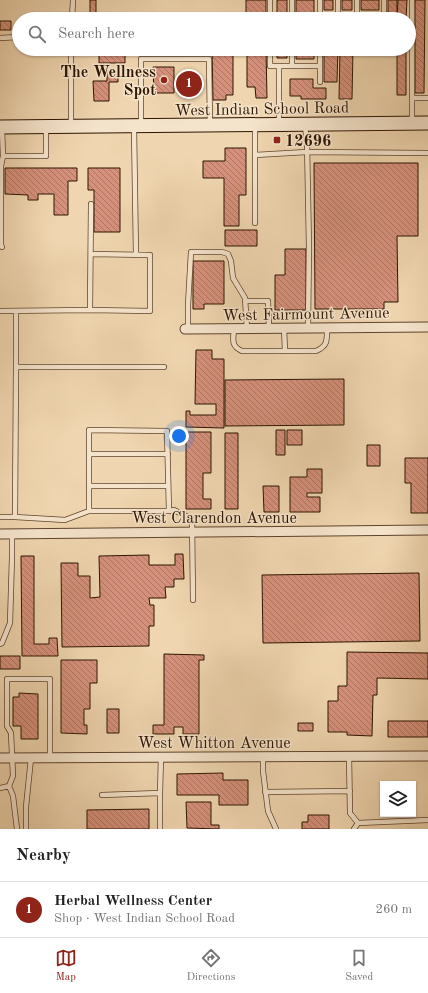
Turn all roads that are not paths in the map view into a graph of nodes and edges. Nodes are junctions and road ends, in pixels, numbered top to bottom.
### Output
1 (73, 0) edge
2 (270, 0) edge
3 (292, 0) edge
4 (320, 0) edge
5 (338, 0) edge
6 (357, 0) edge
7 (384, 0) edge
8 (412, 0) edge
9 (72, 12) edge
10 (270, 12) edge
11 (292, 12) edge
12 (320, 12) edge
13 (338, 12) edge
14 (357, 12) edge
15 (384, 12) edge
16 (412, 12) edge
17 (0, 38) edge
18 (12, 38) edge
19 (71, 56) edge
20 (270, 56) edge
21 (292, 56) edge
22 (320, 56) edge
23 (412, 56) edge
24 (279, 66) junction
25 (292, 66) junction
26 (320, 66) junction
27 (320, 82) dead end
28 (412, 98) junction
29 (428, 98) edge
30 (428, 123) edge
31 (305, 124) junction
32 (412, 124) junction
33 (210, 125) junction
34 (254, 125) junction
35 (279, 125) junction
36 (138, 126) junction
37 (1, 127) edge
38 (45, 127) junction
39 (71, 127) junction
40 (307, 152) junction
41 (428, 153) edge
42 (255, 154) junction
43 (3, 156) junction
44 (91, 204) dead end
45 (255, 223) dead end
46 (2, 247) dead end
47 (91, 254) junction
48 (136, 255) junction
49 (245, 301) junction
50 (90, 310) junction
51 (0, 311) edge
52 (16, 311) junction
53 (428, 327) edge
54 (284, 328) junction
55 (308, 328) junction
56 (327, 328) junction
57 (187, 329) joint
58 (234, 329) junction
59 (247, 329) junction
60 (270, 329) junction
61 (285, 351) junction
62 (16, 367) junction
63 (164, 367) dead end
64 (89, 454) junction
65 (168, 454) junction
66 (89, 486) junction
67 (168, 486) junction
68 (169, 510) junction
69 (89, 511) junction
70 (0, 517) edge
71 (15, 517) junction
72 (428, 530) edge
73 (192, 532) junction
74 (0, 534) edge
75 (12, 534) junction
76 (193, 600) dead end
77 (0, 644) edge
78 (349, 756) junction
79 (428, 756) edge
80 (161, 757) junction
81 (263, 757) junction
82 (0, 758) edge
83 (12, 758) junction
84 (31, 758) junction
85 (50, 758) junction
86 (9, 786) junction
87 (0, 788) edge
88 (350, 791) junction
89 (266, 792) junction
90 (160, 794) junction
91 (102, 795) dead end
92 (428, 820) edge
93 (358, 823) junction
94 (17, 829) edge
95 (26, 829) edge
96 (160, 829) edge
97 (276, 829) edge
98 (354, 829) edge

1 - 9 lane
2 - 10 lane
3 - 11 lane
4 - 12 lane
5 - 13 lane
6 - 14 lane
7 - 15 lane
8 - 16 lane
17 - 18 lane
19 - 39 lane
20 - 24 lane
21 - 25 lane
22 - 26 lane
23 - 28 lane
24 - 25 lane
24 - 35 lane
25 - 26 lane
26 - 27 lane
28 - 29 lane
28 - 32 lane
30 - 32 main road, West Indian School Road
31 - 32 main road, West Indian School Road
31 - 35 main road, West Indian School Road
31 - 40 lane
33 - 34 main road, West Indian School Road
33 - 36 main road, West Indian School Road
33 - 36 lane
34 - 35 main road, West Indian School Road
34 - 42 lane
36 - 39 main road, West Indian School Road
36 - 48 lane
37 - 38 main road, West Indian School Road
37 - 43 lane
38 - 39 main road, West Indian School Road
38 - 43 lane
40 - 41 lane
40 - 42 lane
40 - 55 lane
42 - 45 lane
43 - 46 lane
44 - 47 lane
47 - 48 lane
47 - 50 lane
48 - 50 lane
49 - 57 lane
49 - 59 lane
49 - 60 lane
50 - 52 lane
51 - 52 lane
52 - 62 lane
53 - 56 street, West Fairmount Avenue
54 - 55 street, West Fairmount Avenue
54 - 60 street, West Fairmount Avenue
54 - 61 lane
55 - 56 street, West Fairmount Avenue
56 - 61 lane
57 - 58 street, West Fairmount Avenue
58 - 59 street, West Fairmount Avenue
58 - 61 lane
59 - 60 street, West Fairmount Avenue
62 - 63 lane
62 - 71 lane
64 - 65 lane
64 - 65 lane
64 - 66 lane
65 - 67 lane
66 - 67 lane
66 - 69 lane
67 - 68 lane
68 - 69 lane
68 - 73 lane
69 - 71 lane
70 - 71 lane
72 - 73 street, West Clarendon Avenue
73 - 75 street, West Clarendon Avenue
73 - 76 lane
74 - 75 street, West Clarendon Avenue
75 - 77 lane
78 - 79 street, West Whitton Avenue
78 - 81 street, West Whitton Avenue
78 - 88 lane
80 - 81 street, West Whitton Avenue
80 - 85 street, West Whitton Avenue
80 - 90 lane
81 - 89 lane
82 - 83 street, West Whitton Avenue
83 - 84 street, West Whitton Avenue
83 - 85 lane
83 - 86 lane
84 - 85 street, West Whitton Avenue
84 - 95 lane
86 - 87 lane
86 - 94 lane
88 - 89 lane
88 - 93 lane
89 - 97 lane
90 - 91 lane
90 - 96 lane
92 - 93 lane
93 - 98 lane

